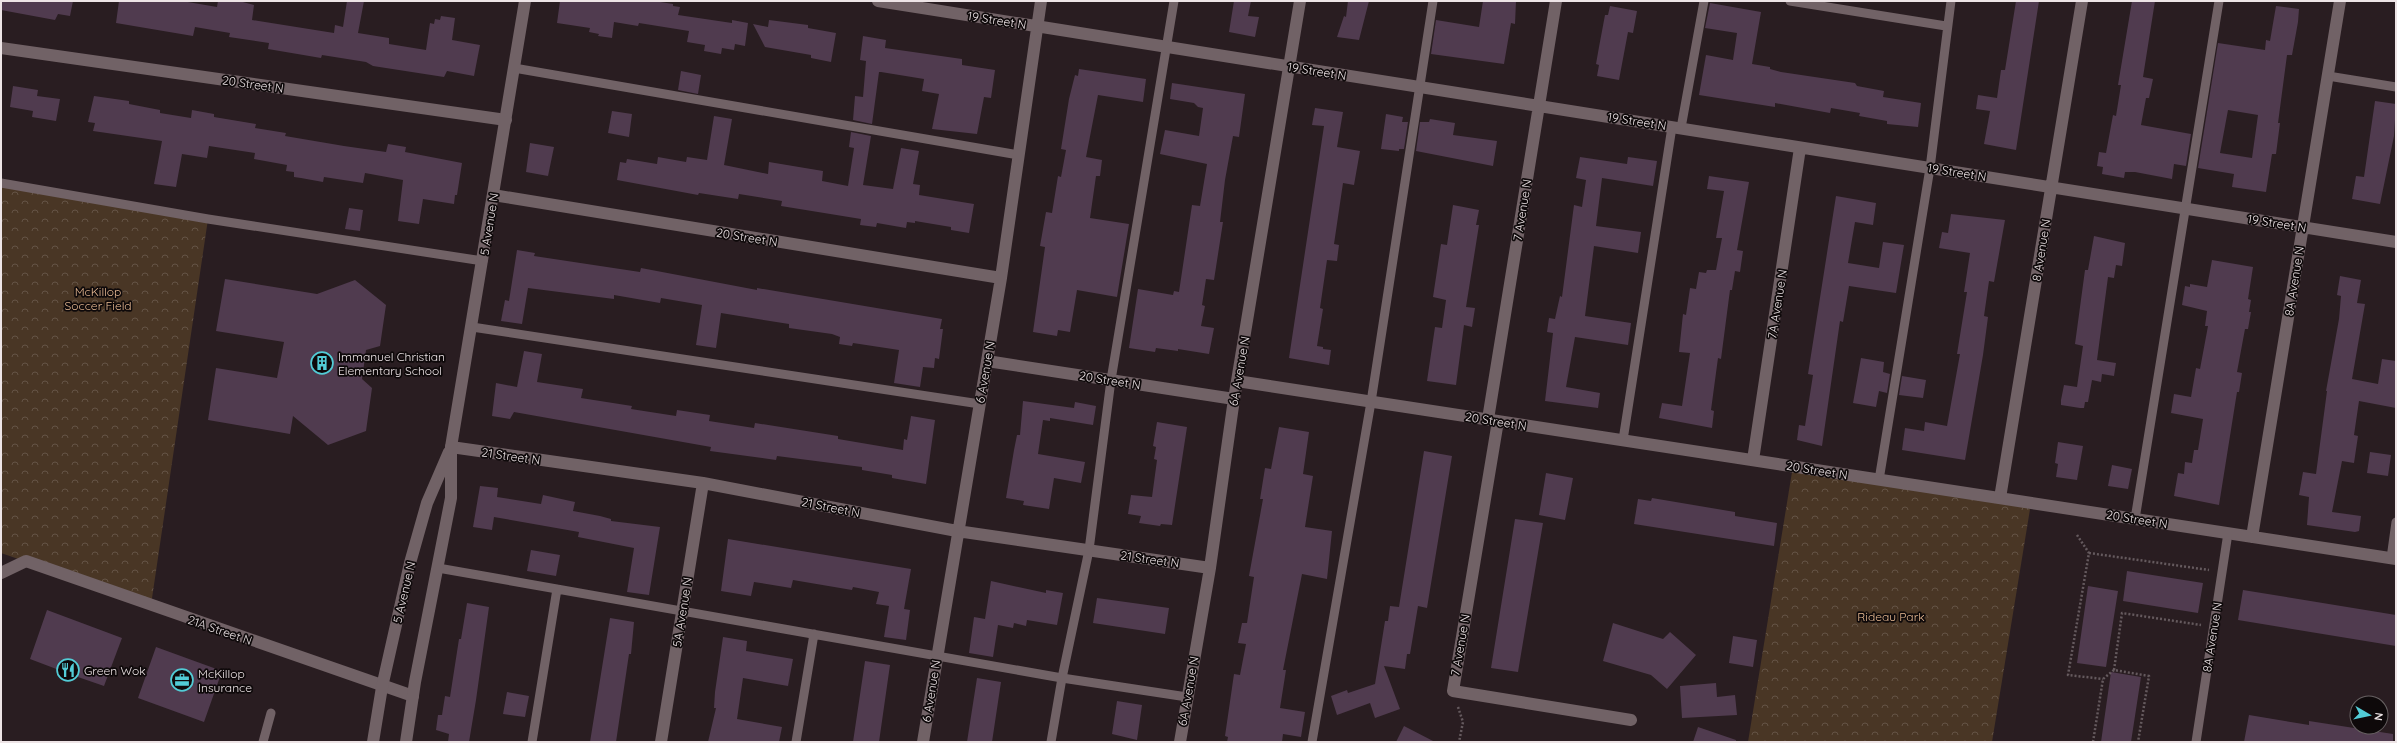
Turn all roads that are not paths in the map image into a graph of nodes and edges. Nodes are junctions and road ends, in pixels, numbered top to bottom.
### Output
1 (525, 1) edge
2 (878, 1) edge
3 (1041, 1) edge
4 (1174, 1) edge
5 (1300, 1) edge
6 (1433, 1) edge
7 (1556, 1) edge
8 (1704, 1) edge
9 (1790, 1) edge
10 (1951, 1) edge
11 (2082, 1) edge
12 (2219, 1) edge
13 (2340, 1) edge
14 (910, 4) edge
15 (1037, 26) junction
16 (1946, 26) junction
17 (1166, 47) junction
18 (1, 48) edge
19 (1289, 66) junction
20 (514, 68) junction
21 (2328, 76) junction
22 (1418, 87) junction
23 (2396, 87) edge
24 (1539, 106) junction
25 (506, 120) junction
26 (1677, 128) junction
27 (1800, 148) junction
28 (1018, 155) junction
29 (1930, 168) junction
30 (1, 183) edge
31 (2052, 187) junction
32 (493, 195) junction
33 (2186, 208) junction
34 (2303, 227) junction
35 (2396, 242) edge
36 (483, 261) junction
37 (1001, 278) junction
38 (472, 327) junction
39 (987, 361) junction
40 (1111, 380) junction
41 (1237, 381) junction
42 (1234, 399) junction
43 (1371, 402) junction
44 (980, 404) junction
45 (1493, 420) junction
46 (1623, 440) junction
47 (451, 447) junction
48 (1753, 460) junction
49 (1879, 480) junction
50 (703, 483) junction
51 (2000, 498) junction
52 (2135, 519) junction
53 (2396, 522) edge
54 (957, 531) junction
55 (2228, 533) junction
56 (2252, 537) junction
57 (1089, 550) junction
58 (2393, 558) edge
59 (438, 568) junction
60 (1210, 568) junction
61 (1, 573) edge
62 (557, 589) junction
63 (683, 610) junction
64 (814, 634) junction
65 (937, 656) junction
66 (1062, 678) junction
67 (382, 687) junction
68 (413, 696) junction
69 (1188, 697) junction
70 (271, 713) dead end
71 (1631, 720) dead end
72 (263, 742) edge
73 (373, 742) edge
74 (406, 742) edge
75 (532, 742) edge
76 (661, 742) edge
77 (796, 742) edge
78 (923, 742) edge
79 (1051, 742) edge
80 (1180, 742) edge
81 (1312, 742) edge
82 (2196, 742) edge

1 - 20 street, 5 Avenue N
2 - 14 street, 19 Street N
3 - 15 street, 6 Avenue N
4 - 17 lane
5 - 19 street, 6A Avenue N
6 - 22 lane
7 - 24 street, 7 Avenue N
8 - 26 lane
9 - 16 lane
10 - 16 lane
11 - 31 street, 8 Avenue N
12 - 33 lane
13 - 21 street, 8A Avenue N
14 - 15 street, 19 Street N
15 - 17 street, 19 Street N
15 - 28 street, 6 Avenue N
16 - 29 lane
17 - 19 street, 19 Street N
17 - 40 lane
18 - 25 street, 20 Street N
19 - 22 street, 19 Street N
19 - 41 street, 6A Avenue N
20 - 25 street, 5 Avenue N
20 - 28 lane
21 - 23 lane
21 - 34 street, 8A Avenue N
22 - 24 street, 19 Street N
22 - 43 lane
24 - 26 street, 19 Street N
24 - 45 street, 7 Avenue N
25 - 32 street, 5 Avenue N
26 - 27 street, 19 Street N
26 - 46 lane
27 - 29 street, 19 Street N
27 - 48 street, 7A Avenue N
28 - 37 street, 6 Avenue N
29 - 31 street, 19 Street N
29 - 49 lane
30 - 36 lane
31 - 33 street, 19 Street N
31 - 51 street, 8 Avenue N
32 - 36 street, 5 Avenue N
32 - 37 street, 20 Street N
33 - 34 street, 19 Street N
33 - 52 lane
34 - 35 street, 19 Street N
34 - 56 street, 8A Avenue N
36 - 38 street, 5 Avenue N
37 - 39 street, 6 Avenue N
38 - 44 lane
38 - 47 street, 5 Avenue N
39 - 40 street, 20 Street N
39 - 44 street, 6 Avenue N
40 - 42 street, 20 Street N
40 - 57 lane
41 - 42 street, 6A Avenue N
41 - 43 street, 20 Street N
42 - 60 street, 6A Avenue N
43 - 45 street, 20 Street N
43 - 81 lane
44 - 54 street, 6 Avenue N
45 - 46 street, 20 Street N
45 - 71 street, 7 Avenue N
46 - 48 street, 20 Street N
47 - 50 street, 21 Street N
47 - 59 street, 5 Avenue N
47 - 67 street, 5 Avenue N
48 - 49 street, 20 Street N
49 - 51 street, 20 Street N
50 - 54 street, 21 Street N
50 - 63 street, 5A Avenue N
51 - 52 street, 20 Street N
52 - 55 street, 20 Street N
53 - 58 lane
54 - 57 street, 21 Street N
54 - 65 street, 6 Avenue N
55 - 56 street, 20 Street N
55 - 82 lane, 8A Avenue N
56 - 58 street, 20 Street N
57 - 60 street, 21 Street N
57 - 66 lane
59 - 62 lane
59 - 68 street, 5 Avenue N
60 - 69 street, 6A Avenue N
61 - 67 street, 21A Street N
62 - 63 lane
62 - 75 lane
63 - 64 lane
63 - 76 street, 5A Avenue N
64 - 65 lane
64 - 77 lane
65 - 66 lane
65 - 78 street, 6 Avenue N
66 - 69 lane
66 - 79 lane
67 - 68 street, 21A Street N
67 - 73 street, 5 Avenue N
68 - 74 street, 5 Avenue N
69 - 80 street, 6A Avenue N
70 - 72 lane

